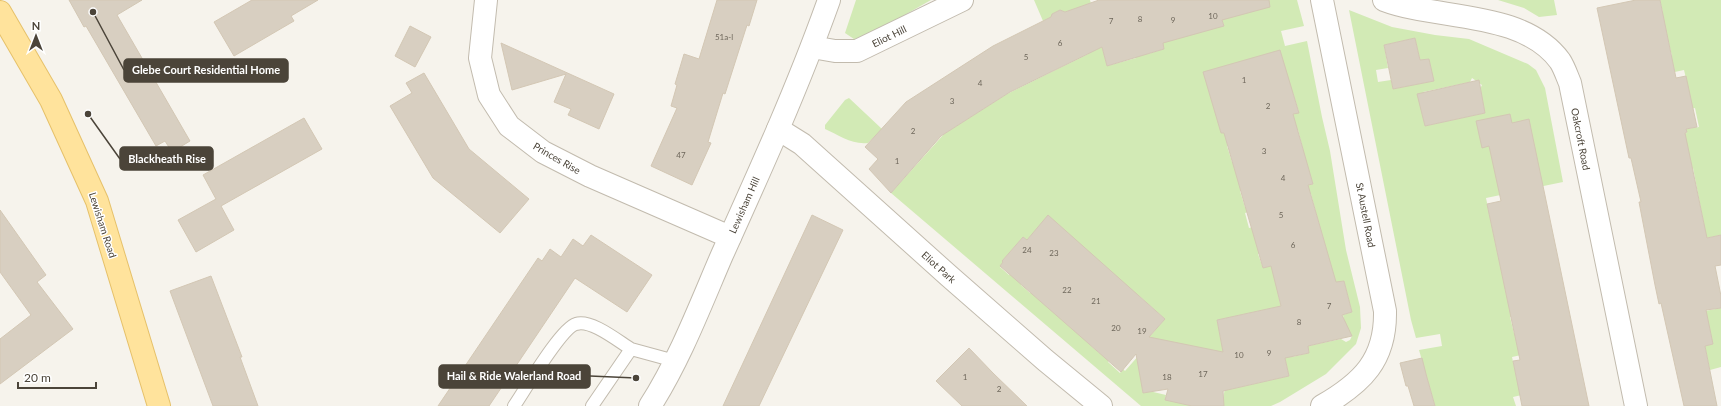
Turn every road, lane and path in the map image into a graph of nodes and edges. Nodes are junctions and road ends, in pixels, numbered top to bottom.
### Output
1 (486, 0) edge
2 (829, 0) edge
3 (962, 0) edge
4 (1322, 0) edge
5 (1384, 0) edge
6 (0, 12) edge
7 (812, 47) junction
8 (778, 129) junction
9 (730, 237) junction
10 (631, 349) junction
11 (675, 361) junction
12 (159, 406) edge
13 (514, 406) edge
14 (592, 406) edge
15 (650, 406) edge
16 (1101, 406) edge
17 (1322, 406) edge
18 (1636, 406) edge

1 - 9 street, Princes Rise
2 - 7 street, Lewisham Hill
3 - 7 street, Eliot Hill
4 - 17 street, St Austell Road
5 - 18 street, Oakcroft Road
6 - 12 main road, Lewisham Road
7 - 8 street, Lewisham Hill
8 - 9 street, Lewisham Hill
8 - 16 street, Eliot Park
9 - 11 street, Lewisham Hill
10 - 11 lane
10 - 13 lane
10 - 14 lane
11 - 15 street, Lewisham Hill

